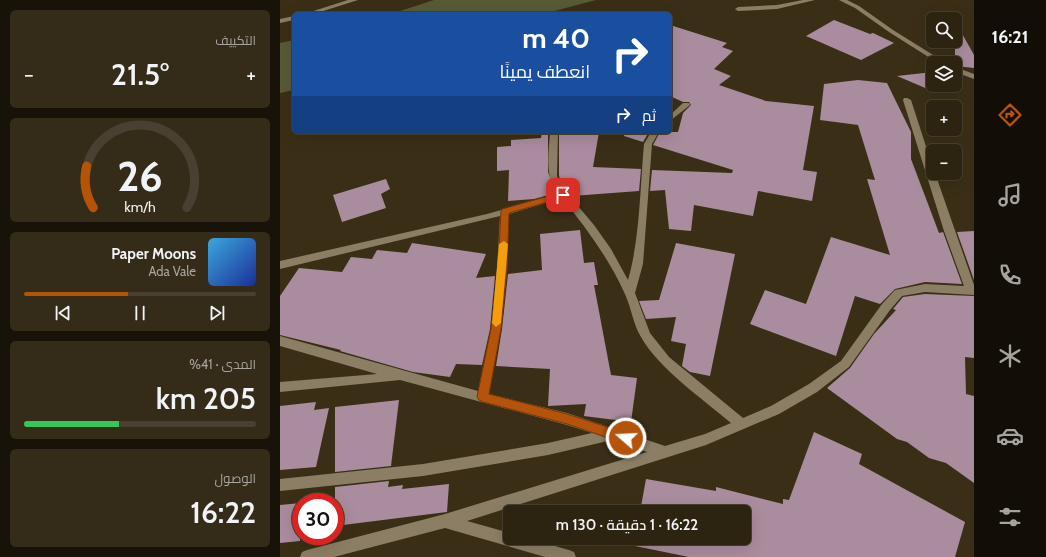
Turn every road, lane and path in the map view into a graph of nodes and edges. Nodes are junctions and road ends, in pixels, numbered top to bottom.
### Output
1 (355, 0) edge
2 (812, 0) edge
3 (842, 0) edge
4 (738, 9) dead end
5 (314, 12) edge
6 (292, 18) edge
7 (280, 21) edge
8 (932, 56) edge
9 (962, 72) edge
10 (974, 77) edge
11 (907, 100) dead end
12 (686, 105) dead end
13 (672, 117) edge
14 (554, 134) edge
15 (654, 134) edge
16 (563, 195) junction
17 (505, 211) junction
18 (280, 265) edge
19 (972, 291) edge
20 (630, 293) junction
21 (280, 341) edge
22 (403, 376) junction
23 (280, 387) edge
24 (483, 397) junction
25 (742, 424) junction
26 (613, 434) junction
27 (666, 452) junction
28 (280, 485) edge
29 (445, 521) junction
30 (306, 557) edge
31 (569, 557) edge

1 - 5 street
2 - 4 street
3 - 8 street
6 - 7 street
9 - 10 street
11 - 19 street
12 - 13 street
14 - 16 street
15 - 20 street
16 - 17 street
16 - 20 street
17 - 18 street
17 - 24 street
19 - 25 street
20 - 25 street
21 - 22 street
22 - 23 street
22 - 24 street
24 - 26 street
25 - 27 street
26 - 27 street
26 - 28 street
27 - 29 street
29 - 30 street
29 - 31 street

